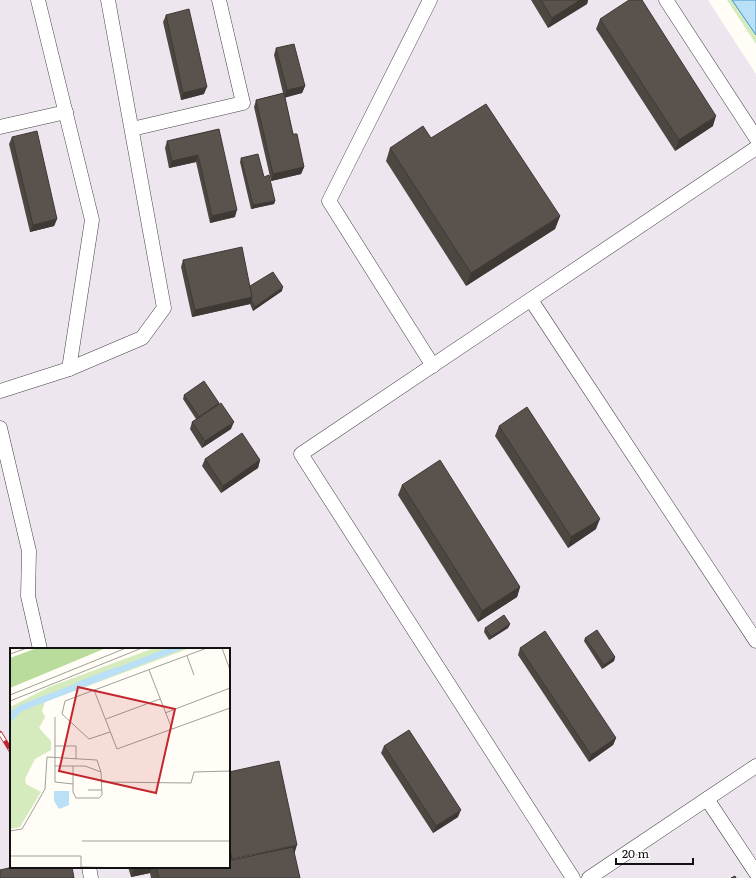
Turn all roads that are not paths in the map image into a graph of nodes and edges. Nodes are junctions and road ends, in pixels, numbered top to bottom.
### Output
1 (38, 0) edge
2 (108, 0) edge
3 (219, 0) edge
4 (430, 0) edge
5 (666, 0) edge
6 (66, 112) junction
7 (0, 127) edge
8 (132, 129) junction
9 (756, 138) edge
10 (756, 148) edge
11 (531, 300) junction
12 (433, 366) junction
13 (69, 370) junction
14 (0, 391) edge
15 (0, 428) edge
16 (756, 641) edge
17 (40, 648) edge
18 (756, 766) edge
19 (707, 799) junction
20 (89, 868) edge
21 (756, 873) edge
22 (91, 878) edge
23 (573, 878) edge
24 (589, 878) edge

1 - 6 lane
2 - 8 lane
3 - 8 lane
4 - 12 lane
5 - 9 lane
6 - 7 lane
6 - 13 lane
8 - 13 lane
10 - 11 lane
11 - 12 lane
11 - 16 lane
12 - 23 lane
13 - 14 lane
15 - 17 lane
18 - 19 lane
19 - 21 lane
19 - 24 lane
20 - 22 lane

